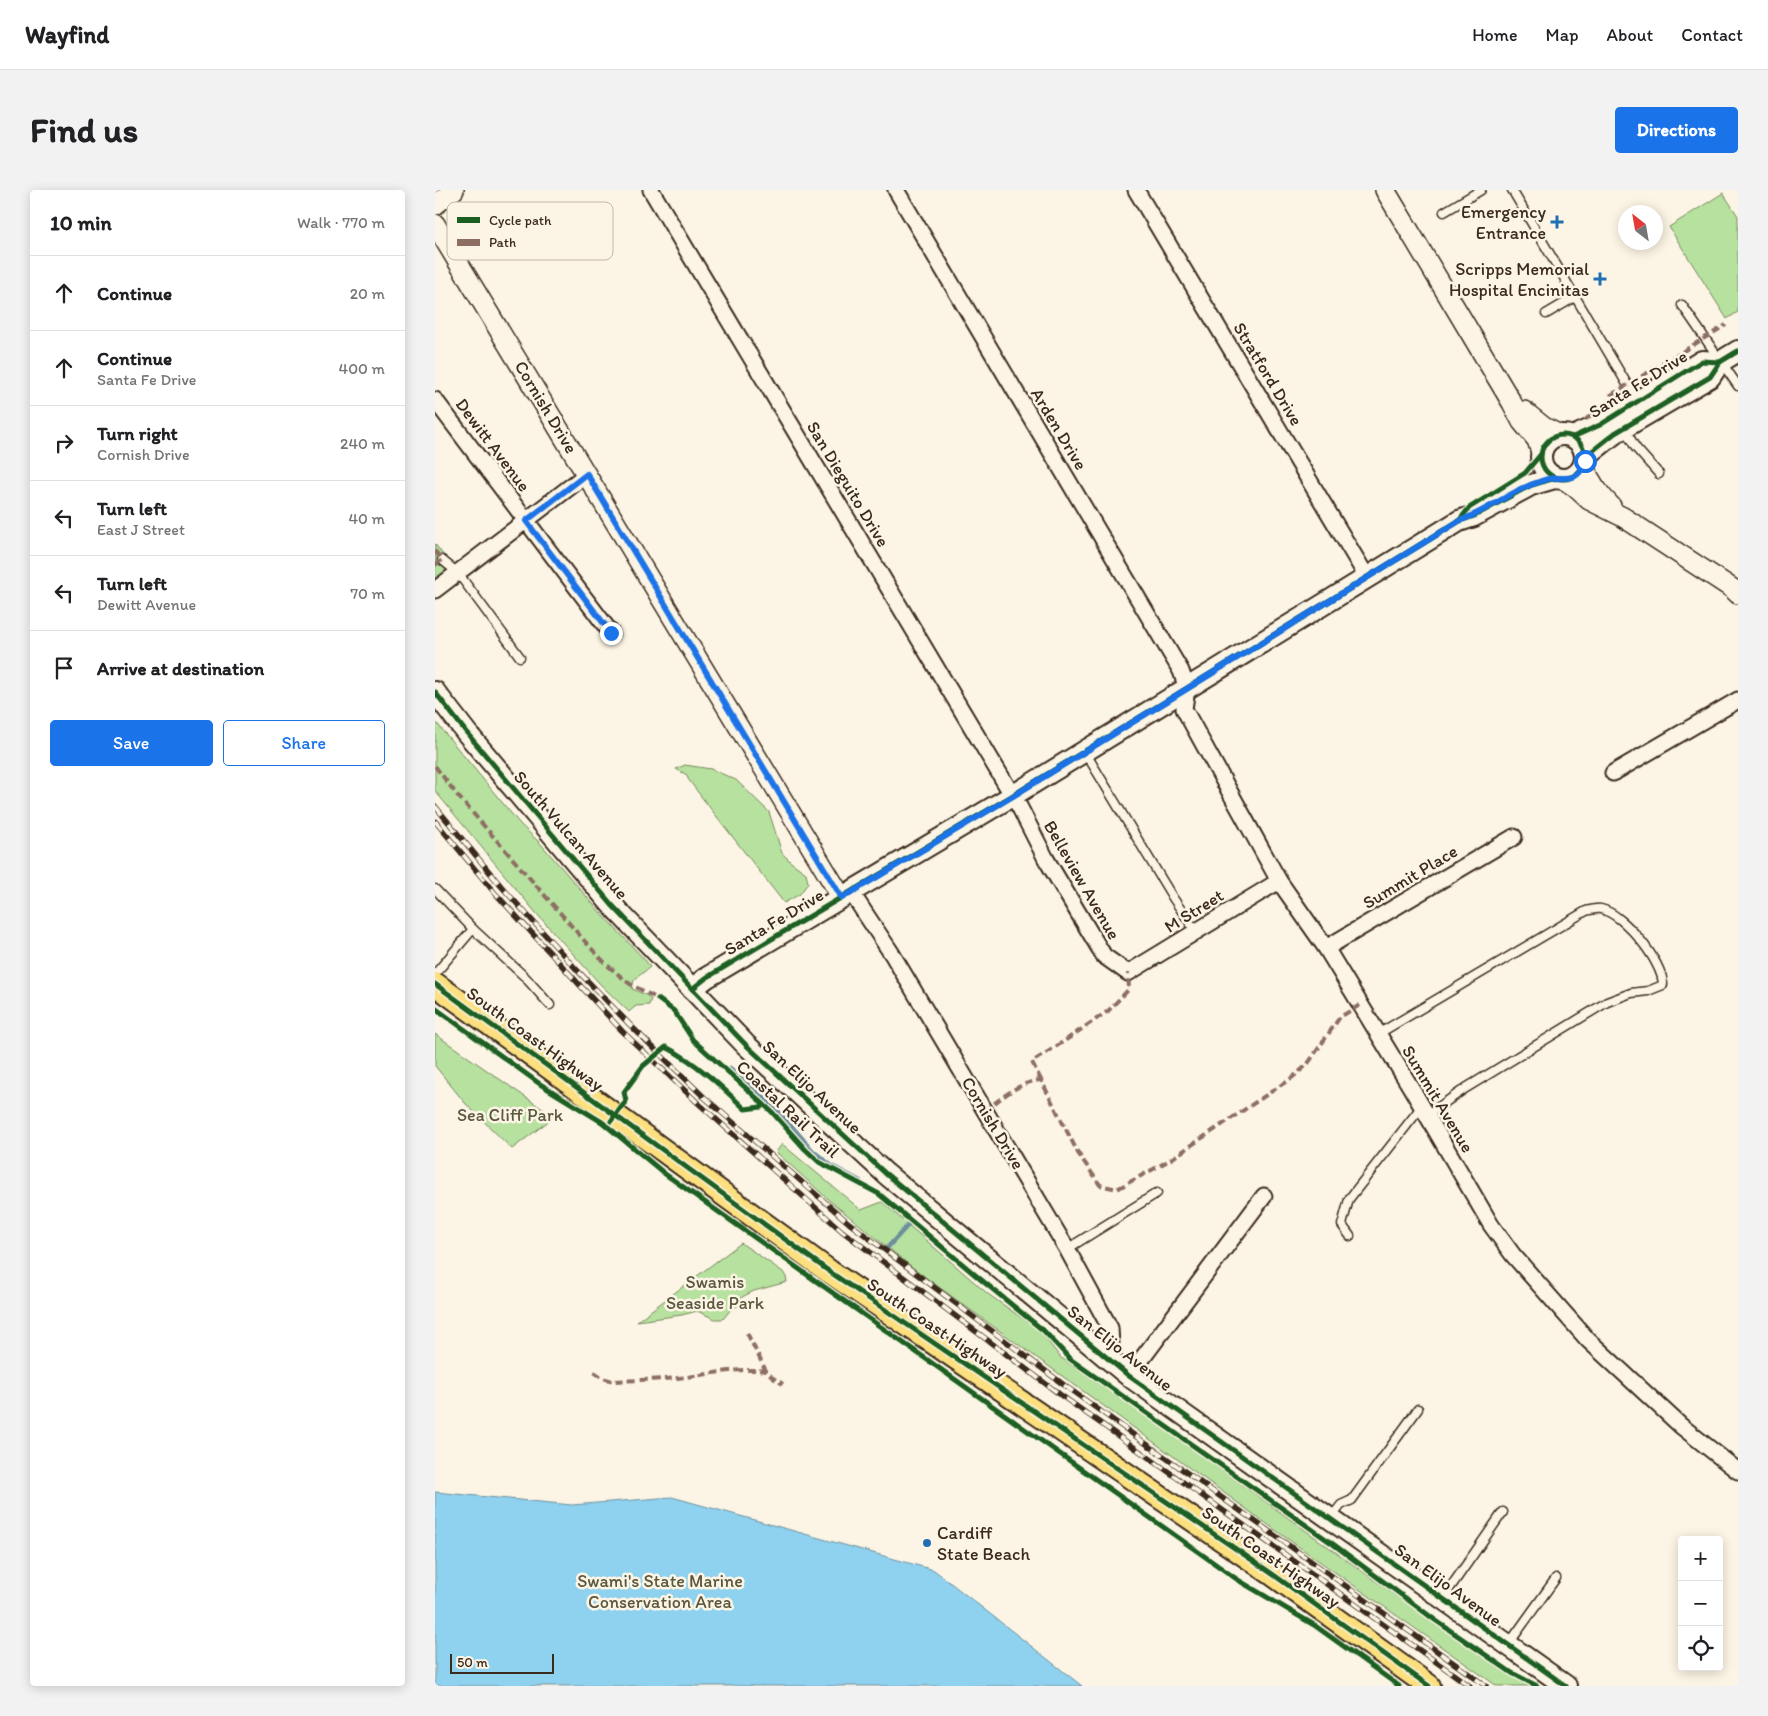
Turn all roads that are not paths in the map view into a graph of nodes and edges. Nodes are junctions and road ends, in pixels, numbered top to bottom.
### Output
1 (454, 190) edge
2 (651, 190) edge
3 (896, 190) edge
4 (1136, 190) edge
5 (1385, 190) edge
6 (1481, 190) edge
7 (1512, 190) edge
8 (435, 205) edge
9 (1444, 212) dead end
10 (435, 224) edge
11 (447, 244) edge
12 (457, 260) edge
13 (1575, 297) junction
14 (1682, 305) dead end
15 (1546, 314) dead end
16 (1738, 351) edge
17 (1720, 362) junction
18 (1738, 386) edge
19 (435, 400) edge
20 (1637, 401) junction
21 (1512, 403) junction
22 (1624, 428) junction
23 (1566, 436) junction
24 (1541, 453) junction
25 (1585, 461) junction
26 (587, 474) junction
27 (1659, 474) dead end
28 (1559, 478) junction
29 (1623, 517) junction
30 (526, 521) junction
31 (1459, 521) junction
32 (442, 560) dead end
33 (458, 573) junction
34 (1367, 577) junction
35 (435, 590) edge
36 (1738, 594) edge
37 (611, 633) dead end
38 (521, 657) dead end
39 (1187, 689) junction
40 (435, 692) edge
41 (1738, 700) edge
42 (1085, 752) junction
43 (1613, 773) dead end
44 (1013, 796) junction
45 (1514, 837) dead end
46 (1279, 881) junction
47 (435, 889) edge
48 (847, 895) junction
49 (473, 929) junction
50 (1196, 932) junction
51 (1326, 948) junction
52 (1128, 973) joint
53 (435, 974) edge
54 (435, 984) edge
55 (692, 989) junction
56 (550, 1005) dead end
57 (1378, 1034) junction
58 (1424, 1111) junction
59 (1157, 1193) dead end
60 (1264, 1196) dead end
61 (1350, 1236) dead end
62 (1067, 1249) junction
63 (1113, 1363) junction
64 (1129, 1376) junction
65 (1418, 1410) dead end
66 (1738, 1471) edge
67 (1503, 1512) dead end
68 (1331, 1518) junction
69 (1556, 1578) dead end
70 (1443, 1598) junction
71 (1508, 1645) junction
72 (1429, 1686) edge
73 (1566, 1686) edge

1 - 8 street
2 - 44 street, San Dieguito Drive
3 - 39 street, Arden Drive
4 - 34 street, Stratford Drive
5 - 21 street
6 - 9 lane
7 - 13 lane
10 - 11 street, Cornish Drive
12 - 26 street, Cornish Drive
13 - 15 lane
13 - 20 lane
14 - 17 lane
16 - 17 main road, Santa Fe Drive
17 - 18 lane
17 - 20 main road, Santa Fe Drive
17 - 22 main road, Santa Fe Drive
19 - 30 street, Dewitt Avenue
20 - 23 main road, Santa Fe Drive
21 - 23 street
21 - 24 street
22 - 25 main road, Santa Fe Drive
22 - 27 lane
23 - 24 main road
23 - 25 main road
24 - 28 main road
24 - 31 main road, Santa Fe Drive
25 - 28 main road
25 - 29 street
26 - 30 street
26 - 48 street, Cornish Drive
28 - 29 street
28 - 31 main road, Santa Fe Drive
29 - 36 street
30 - 33 street
30 - 37 street, Dewitt Avenue
31 - 34 main road, Santa Fe Drive
32 - 33 lane
33 - 35 street
33 - 38 lane
34 - 39 main road, Santa Fe Drive
39 - 42 main road, Santa Fe Drive
39 - 46 street, Summit Avenue
40 - 55 main road, South Vulcan Avenue
41 - 43 street
42 - 44 main road, Santa Fe Drive
42 - 50 lane
44 - 48 main road, Santa Fe Drive
44 - 52 street, Belleview Avenue
45 - 51 street, Summit Place
46 - 50 street, M Street
46 - 51 street, Summit Avenue
47 - 49 lane
48 - 55 main road, Santa Fe Drive
48 - 62 street, Cornish Drive
49 - 53 lane
49 - 56 lane
50 - 52 street, M Street
51 - 57 street, Summit Avenue
54 - 72 main road, South Coast Highway
55 - 63 main road, San Elijo Avenue
57 - 58 street, Summit Avenue
57 - 58 lane
58 - 61 lane
58 - 66 street, Summit Avenue
59 - 62 lane
60 - 64 street
62 - 63 street, Cornish Drive
63 - 64 main road, San Elijo Avenue
64 - 68 main road, San Elijo Avenue
65 - 68 lane
67 - 70 lane
68 - 70 main road, San Elijo Avenue
69 - 71 lane
70 - 71 main road, San Elijo Avenue
71 - 73 main road, San Elijo Avenue

